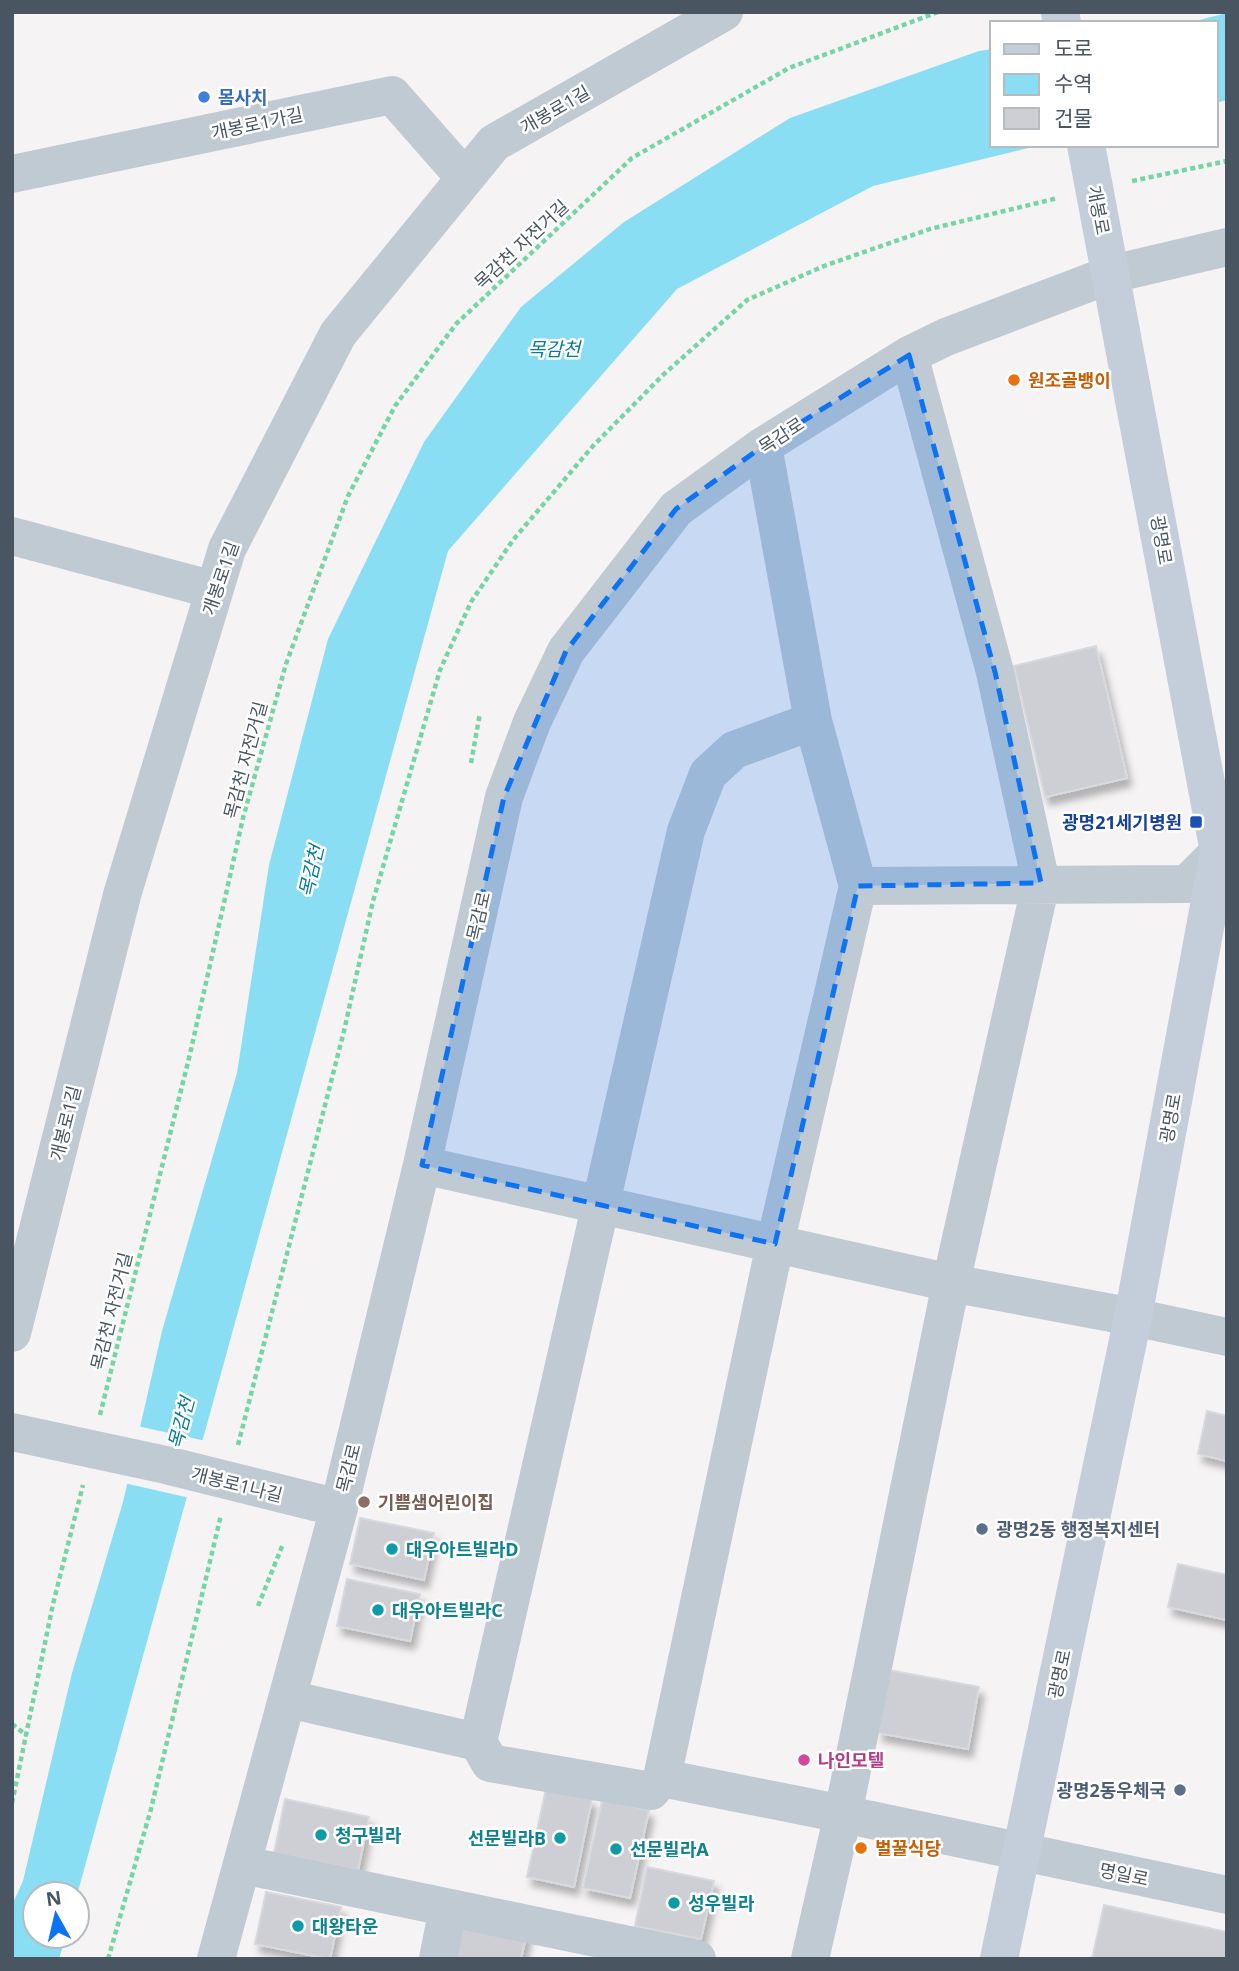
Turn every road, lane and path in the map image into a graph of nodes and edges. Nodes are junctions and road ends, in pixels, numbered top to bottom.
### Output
1 (724, 12) edge
2 (938, 12) edge
3 (1086, 147) edge
4 (12, 174) edge
5 (465, 178) junction
6 (1227, 247) edge
7 (1109, 258) junction
8 (909, 355) junction
9 (763, 446) junction
10 (12, 536) edge
11 (214, 590) junction
12 (480, 713) dead end
13 (813, 721) junction
14 (471, 763) dead end
15 (1219, 852) junction
16 (1041, 883) junction
17 (858, 886) junction
18 (422, 1166) junction
19 (600, 1205) junction
20 (775, 1244) junction
21 (951, 1283) junction
22 (1133, 1317) junction
23 (12, 1333) edge
24 (1227, 1337) edge
25 (100, 1416) dead end
26 (18, 1433) edge
27 (83, 1483) dead end
28 (322, 1505) junction
29 (284, 1544) dead end
30 (258, 1605) dead end
31 (288, 1699) junction
32 (12, 1724) edge
33 (26, 1735) junction
34 (478, 1742) junction
35 (662, 1778) junction
36 (12, 1803) edge
37 (151, 1808) dead end
38 (843, 1814) junction
39 (1021, 1852) junction
40 (243, 1865) junction
41 (1227, 1895) edge
42 (448, 1908) junction
43 (624, 1951) edge
44 (108, 1959) edge
45 (216, 1959) edge
46 (438, 1959) edge
47 (697, 1959) edge
48 (810, 1959) edge
49 (999, 1959) edge

1 - 5 street, 개봉로1길
2 - 25 path, 목감천 자전거길
3 - 7 main road, 개봉로
4 - 5 street, 개봉로1가길
5 - 11 street, 개봉로1길
6 - 7 street, 목감로
7 - 8 street, 목감로
7 - 15 main road, 광명로
8 - 9 street, 목감로
8 - 16 street
9 - 13 street
9 - 18 street, 목감로
10 - 11 street
11 - 23 street, 개봉로1길
12 - 14 path
13 - 17 street
13 - 19 street
15 - 16 street
15 - 22 main road, 광명로
16 - 17 street
16 - 21 street
17 - 20 street
18 - 19 street
18 - 28 street, 목감로
19 - 20 street
19 - 34 street
20 - 21 street
20 - 35 street
21 - 22 street
21 - 38 street
22 - 24 street
22 - 39 main road, 광명로
26 - 28 street, 개봉로1나길
27 - 33 path
28 - 31 street, 목감로
29 - 30 path
31 - 34 street
31 - 40 street, 목감로
32 - 33 path
33 - 36 path
34 - 35 street
35 - 38 street, 명일로
37 - 44 path
38 - 39 street, 명일로
38 - 48 street
39 - 41 street, 명일로
39 - 49 main road, 광명로
40 - 42 street
40 - 45 street, 목감로
42 - 43 street
42 - 46 street
43 - 47 street

